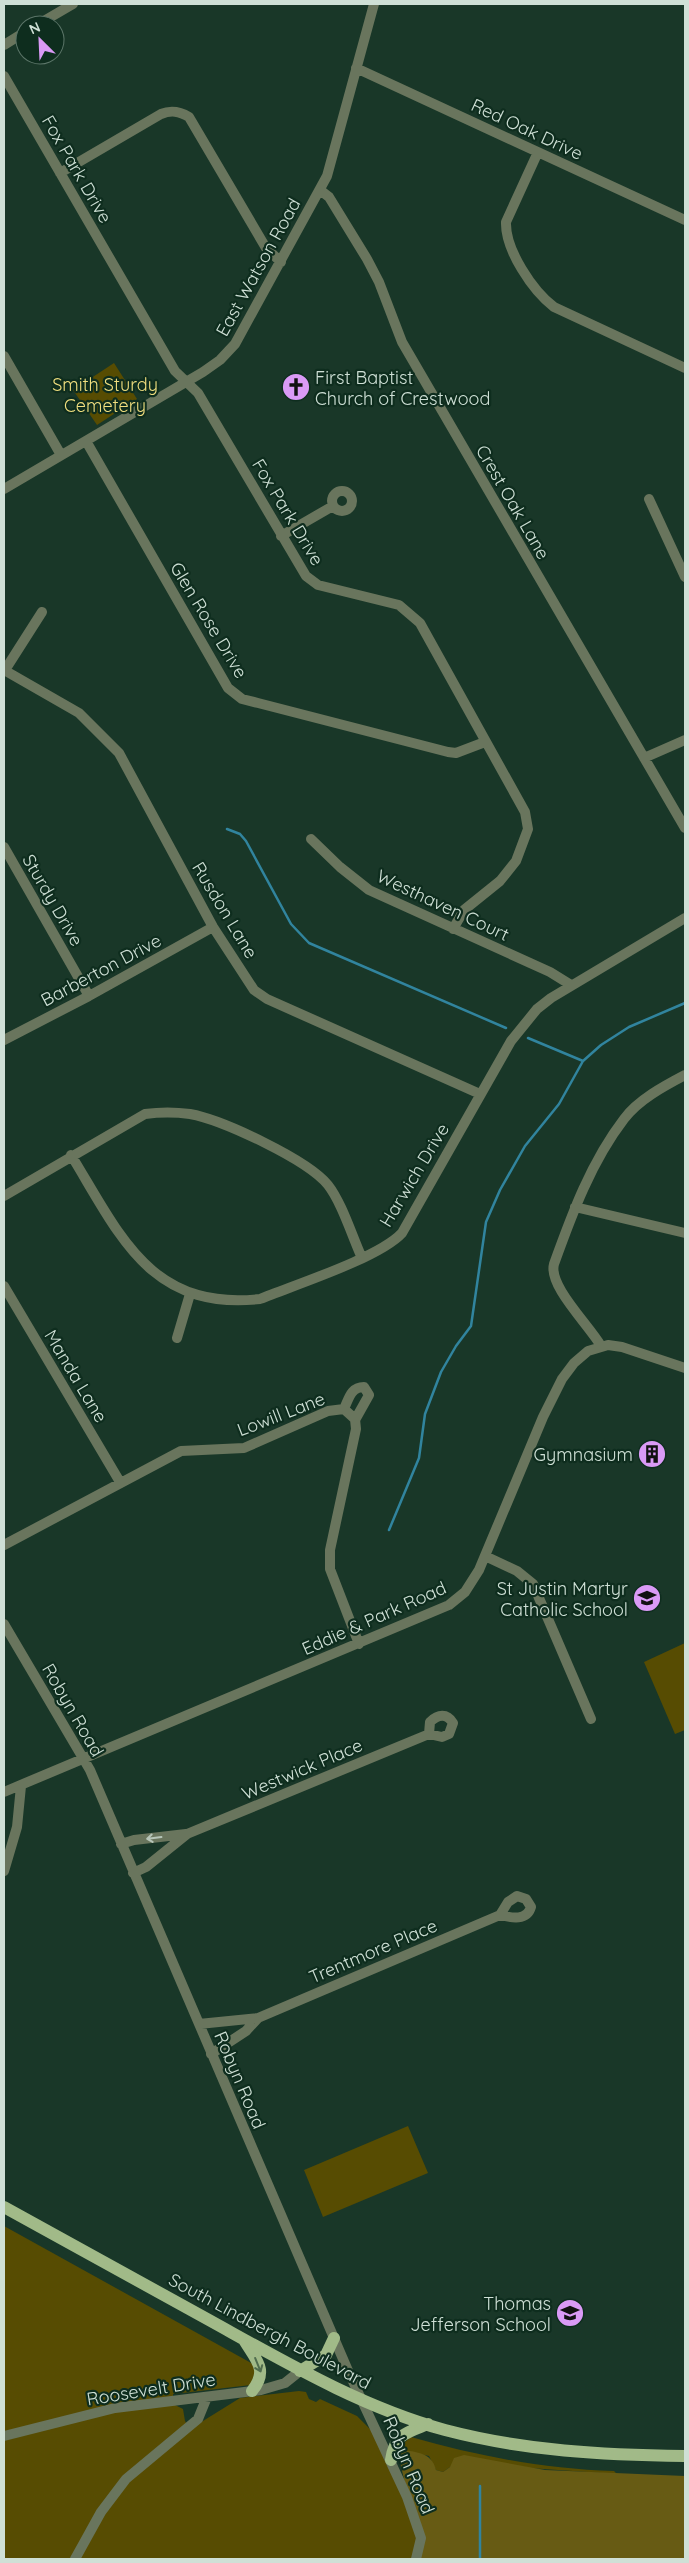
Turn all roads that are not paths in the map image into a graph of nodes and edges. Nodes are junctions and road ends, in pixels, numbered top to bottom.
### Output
1 (73, 4) edge
2 (374, 4) edge
3 (55, 15) edge
4 (15, 38) edge
5 (4, 45) edge
6 (356, 68) junction
7 (4, 76) edge
8 (538, 152) junction
9 (60, 173) junction
10 (320, 190) junction
11 (685, 220) edge
12 (281, 262) junction
13 (4, 356) edge
14 (685, 368) edge
15 (186, 382) junction
16 (86, 441) junction
17 (61, 455) junction
18 (4, 488) edge
19 (649, 499) dead end
20 (333, 506) dead end
21 (281, 536) junction
22 (685, 578) edge
23 (42, 612) dead end
24 (4, 670) edge
25 (685, 740) edge
26 (485, 742) junction
27 (644, 758) junction
28 (685, 828) edge
29 (311, 839) dead end
30 (4, 847) edge
31 (685, 918) edge
32 (213, 927) junction
33 (453, 929) junction
34 (571, 985) junction
35 (89, 996) junction
36 (4, 1040) edge
37 (685, 1075) edge
38 (480, 1094) junction
39 (71, 1155) junction
40 (4, 1196) edge
41 (575, 1207) junction
42 (685, 1233) edge
43 (362, 1258) junction
44 (4, 1286) edge
45 (190, 1294) junction
46 (177, 1338) dead end
47 (601, 1346) junction
48 (685, 1368) edge
49 (344, 1409) junction
50 (355, 1420) junction
51 (120, 1482) junction
52 (4, 1545) edge
53 (485, 1556) junction
54 (4, 1624) edge
55 (359, 1644) junction
56 (591, 1719) dead end
57 (429, 1734) dead end
58 (83, 1759) junction
59 (21, 1786) junction
60 (4, 1792) edge
61 (187, 1834) junction
62 (121, 1844) junction
63 (4, 1871) edge
64 (133, 1873) junction
65 (500, 1915) dead end
66 (258, 2018) junction
67 (199, 2024) junction
68 (211, 2054) junction
69 (4, 2207) edge
70 (334, 2338) junction
71 (244, 2340) junction
72 (300, 2371) junction
73 (252, 2391) junction
74 (207, 2397) junction
75 (362, 2400) junction
76 (428, 2424) junction
77 (4, 2436) edge
78 (685, 2456) edge
79 (391, 2460) junction
80 (74, 2559) edge
81 (416, 2559) edge

1 - 3 street
2 - 6 street, East Watson Road
4 - 5 street
6 - 8 street, Red Oak Drive
6 - 10 street, East Watson Road
7 - 9 street, Fox Park Drive
8 - 11 street, Red Oak Drive
8 - 14 street
9 - 12 street
9 - 15 street, Fox Park Drive
10 - 12 street, East Watson Road
10 - 27 street, Crest Oak Lane
12 - 15 street, East Watson Road
13 - 17 street
15 - 16 street, East Watson Road
15 - 21 street, Fox Park Drive
16 - 17 street, East Watson Road
16 - 26 street, Glen Rose Drive
17 - 18 street, East Watson Road
19 - 22 street
20 - 21 street
21 - 26 street, Fox Park Drive
23 - 24 street
24 - 32 street, Rusdon Lane
25 - 27 street
26 - 33 street, Fox Park Drive
27 - 28 street, Crest Oak Lane
29 - 33 street, Westhaven Court
30 - 35 street, Sturdy Drive
31 - 34 street, Harwich Drive
32 - 35 street, Barberton Drive
32 - 38 street, Rusdon Lane
33 - 34 street, Westhaven Court
34 - 38 street, Harwich Drive
35 - 36 street, Barberton Drive
37 - 41 street
38 - 43 street, Harwich Drive
39 - 40 street
39 - 43 street
39 - 45 street, Harwich Drive
41 - 42 street
41 - 47 street
43 - 45 street, Harwich Drive
44 - 51 street, Manda Lane
45 - 46 street
47 - 48 street
47 - 53 street, Eddie & Park Road
49 - 50 street, Lowill Lane
49 - 50 street
49 - 51 street, Lowill Lane
50 - 55 street
51 - 52 street, Lowill Lane
53 - 55 street, Eddie & Park Road
53 - 56 street
54 - 58 street, Robyn Road
55 - 58 street, Eddie & Park Road
57 - 61 street, Westwick Place
58 - 59 street, Eddie & Park Road
58 - 62 street, Robyn Road
59 - 60 street, Eddie & Park Road
59 - 63 street
61 -> 62 street, Westwick Place
61 - 64 street, Westwick Place
62 - 64 street, Robyn Road
64 - 67 street, Robyn Road
65 - 66 street, Trentmore Place
66 - 67 street, Trentmore Place
66 - 68 street, Trentmore Place
67 - 68 street, Robyn Road
68 - 70 street, Robyn Road
69 - 71 main road, South Lindbergh Boulevard
70 - 72 main road
70 - 75 street, Robyn Road
71 - 72 main road, South Lindbergh Boulevard
71 -> 73 main road
72 - 73 street, Roosevelt Drive
72 - 75 main road, South Lindbergh Boulevard
73 - 74 street, Roosevelt Drive
74 - 77 street, Roosevelt Drive
74 - 80 street
75 - 76 main road, South Lindbergh Boulevard
75 - 79 street, Robyn Road
76 - 78 main road, South Lindbergh Boulevard
76 - 79 main road
79 - 81 street, Robyn Road

